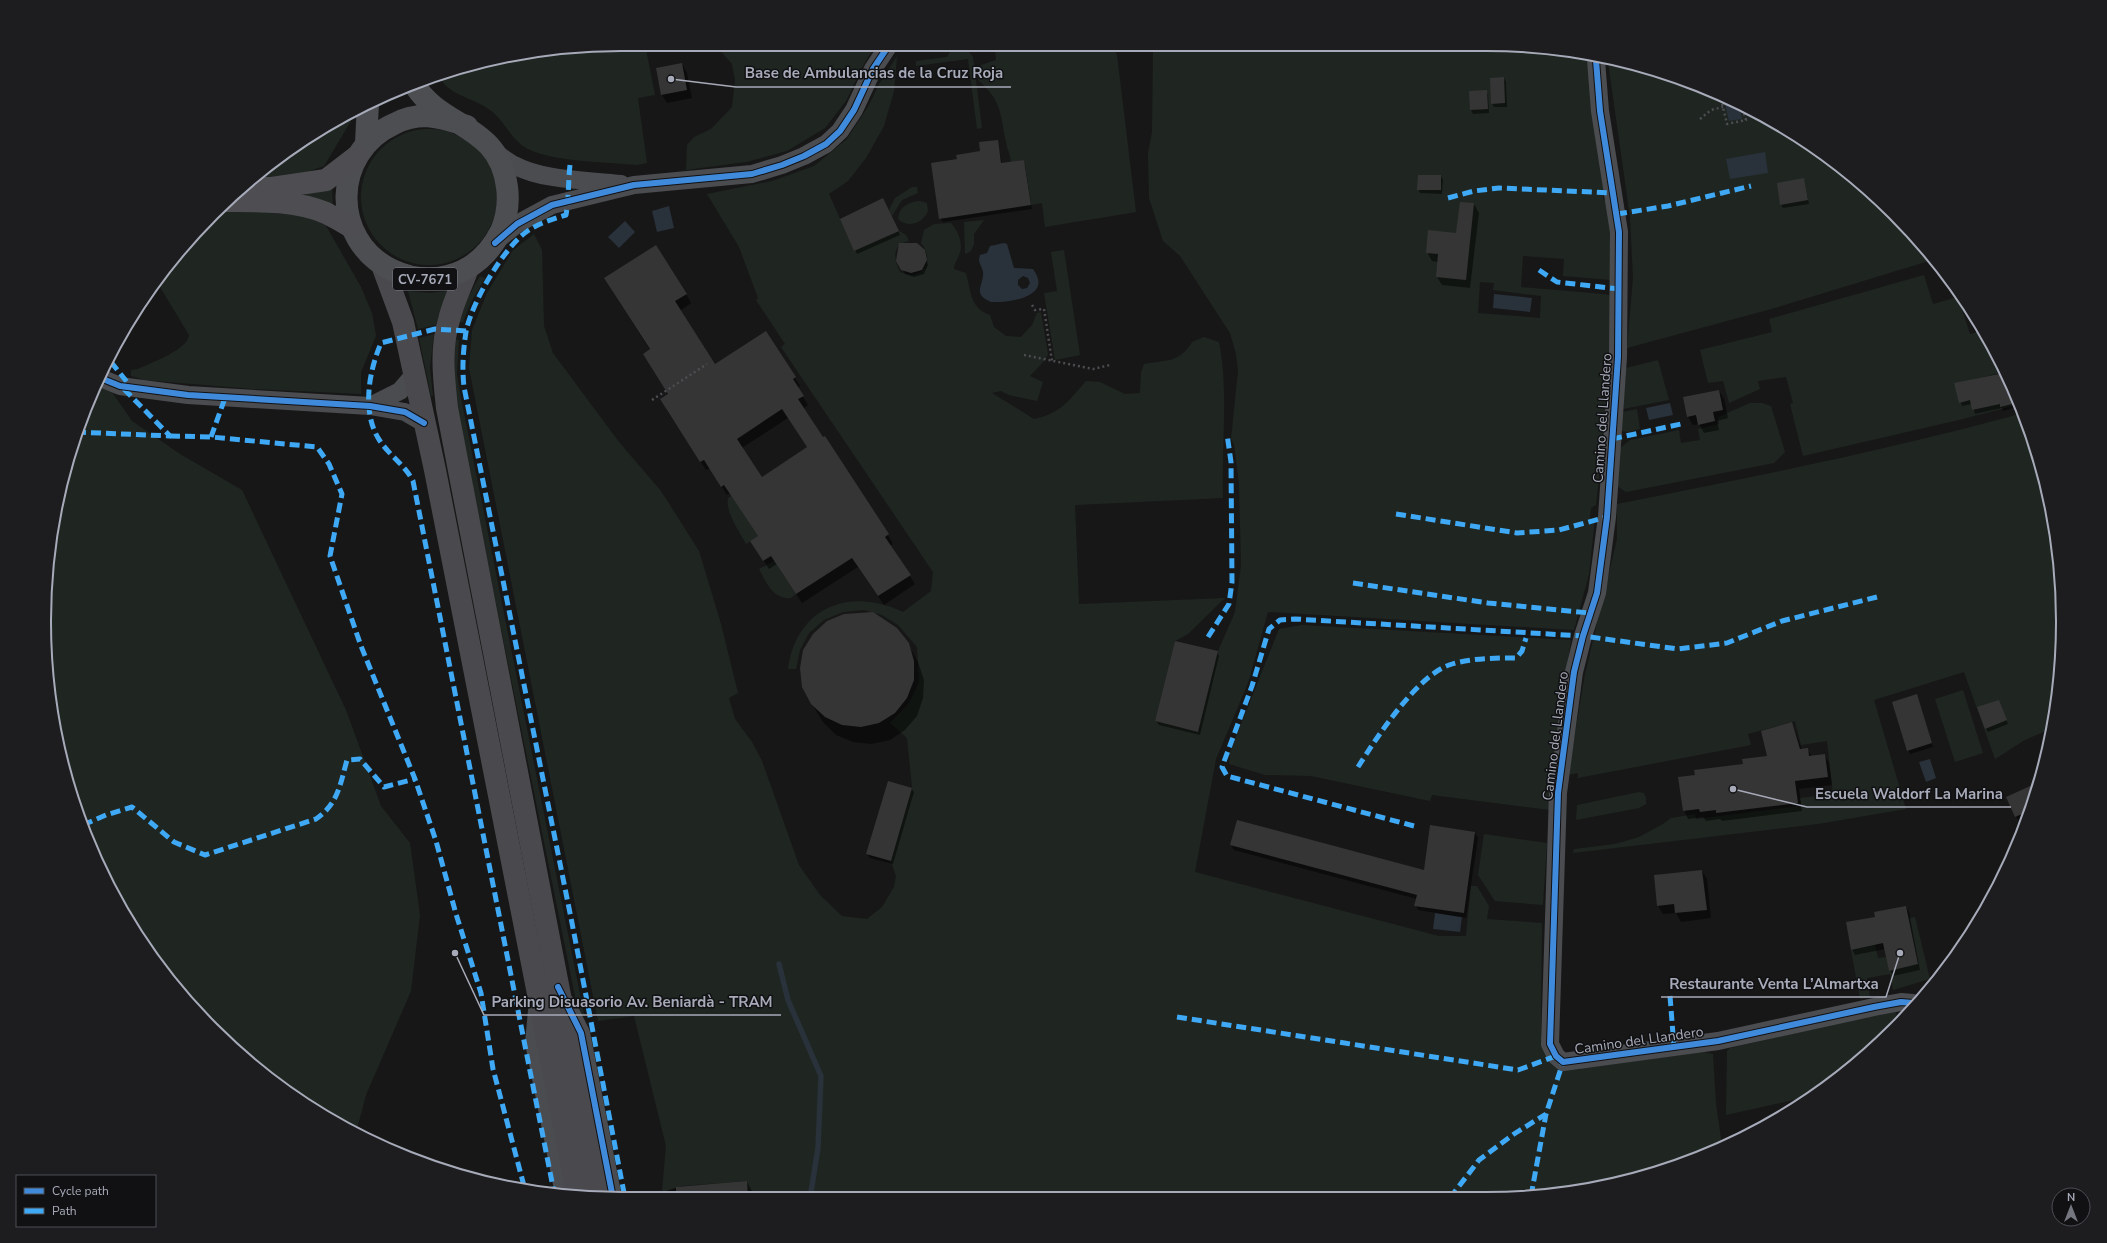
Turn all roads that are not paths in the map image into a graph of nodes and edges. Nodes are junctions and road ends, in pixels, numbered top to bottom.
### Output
1 (885, 51) edge
2 (1596, 62) edge
3 (417, 89) edge
4 (367, 111) edge
5 (467, 126) junction
6 (361, 150) junction
7 (496, 153) junction
8 (634, 185) junction
9 (250, 189) edge
10 (236, 201) edge
11 (351, 226) junction
12 (495, 243) junction
13 (382, 265) junction
14 (468, 268) junction
15 (413, 376) junction
16 (105, 380) edge
17 (370, 406) junction
18 (424, 423) junction
19 (548, 989) junction
20 (1910, 1003) edge
21 (563, 1189) edge
22 (577, 1190) edge
23 (597, 1191) edge
24 (612, 1192) edge

1 - 8 street
2 - 20 street, Camino del Llandero
3 - 5 main road, CV-7671
4 - 6 main road, CV-7671
5 - 6 main road, CV-7671
5 - 7 main road, CV-7671
6 - 9 highway
6 - 11 main road, CV-7671
7 - 8 street
7 - 12 main road, CV-7671
8 - 12 street
10 - 11 highway
11 - 13 main road, CV-7671
12 - 14 main road, CV-7671
13 - 14 main road, CV-7671
13 - 15 main road, CV-7671
14 - 19 main road, CV-7671
15 - 17 street
15 - 18 main road, CV-7671
16 - 17 street
17 - 18 street
18 - 19 main road, CV-7671
19 - 21 street
19 - 22 main road, CV-7671
19 - 23 main road, CV-7671
19 - 24 street

